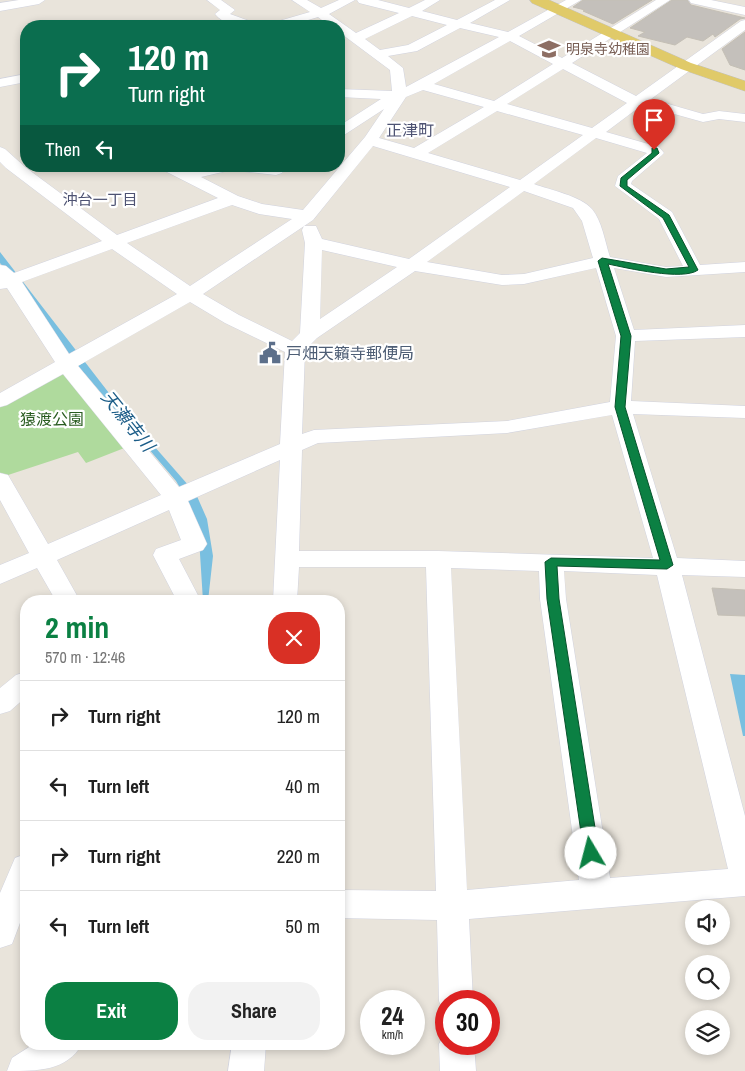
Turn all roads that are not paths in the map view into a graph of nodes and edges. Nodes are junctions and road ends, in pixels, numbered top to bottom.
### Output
1 (39, 0) edge
2 (213, 0) edge
3 (298, 0) edge
4 (349, 0) edge
5 (363, 0) edge
6 (434, 0) edge
7 (504, 0) edge
8 (537, 0) edge
9 (543, 0) edge
10 (575, 0) edge
11 (664, 0) edge
12 (695, 0) edge
13 (0, 7) edge
14 (558, 9) junction
15 (745, 11) edge
16 (409, 12) junction
17 (320, 13) junction
18 (234, 20) edge
19 (296, 20) edge
20 (330, 20) edge
21 (457, 24) junction
22 (745, 24) edge
23 (345, 30) edge
24 (611, 33) junction
25 (509, 36) junction
26 (357, 38) junction
27 (379, 54) junction
28 (563, 64) junction
29 (686, 66) junction
30 (20, 79) edge
31 (0, 83) edge
32 (422, 85) junction
33 (745, 86) edge
34 (345, 91) edge
35 (400, 96) junction
36 (638, 101) junction
37 (495, 106) junction
38 (745, 118) edge
39 (345, 128) edge
40 (594, 133) junction
41 (370, 140) junction
42 (416, 153) junction
43 (6, 155) edge
44 (20, 166) edge
45 (345, 170) edge
46 (27, 172) edge
47 (178, 172) edge
48 (202, 172) edge
49 (343, 172) edge
50 (186, 176) junction
51 (521, 185) junction
52 (232, 199) junction
53 (307, 216) junction
54 (115, 243) junction
55 (314, 243) junction
56 (602, 261) junction
57 (412, 265) junction
58 (745, 266) edge
59 (694, 270) junction
60 (8, 278) edge
61 (190, 295) junction
62 (745, 331) edge
63 (310, 334) junction
64 (626, 336) junction
65 (295, 349) junction
66 (72, 360) junction
67 (0, 401) edge
68 (620, 407) junction
69 (745, 412) edge
70 (292, 447) junction
71 (0, 480) edge
72 (183, 493) junction
73 (43, 556) junction
74 (438, 558) junction
75 (288, 559) junction
76 (551, 562) junction
77 (667, 565) junction
78 (745, 569) edge
79 (0, 575) edge
80 (65, 595) edge
81 (186, 595) edge
82 (285, 595) edge
83 (20, 687) edge
84 (0, 703) edge
85 (745, 876) edge
86 (745, 882) edge
87 (20, 883) edge
88 (597, 892) junction
89 (345, 904) edge
90 (453, 906) junction
91 (0, 933) edge
92 (456, 990) edge
93 (55, 1050) edge
94 (248, 1050) edge
95 (457, 1055) edge
96 (25, 1071) edge
97 (246, 1071) edge
98 (458, 1071) edge

1 - 13 street
2 - 18 street
3 - 17 street
4 - 17 street
5 - 16 street
6 - 16 street
7 - 21 street
8 - 14 main road
9 - 14 main road
10 - 14 street
11 - 24 street
12 - 15 street
14 - 24 main road
14 - 25 street
16 - 21 street
16 - 26 street
17 - 19 street
17 - 20 street
21 - 25 street
21 - 27 street
22 - 29 street
23 - 26 street
24 - 28 street
24 - 29 main road
25 - 28 street
25 - 32 street
26 - 27 street
27 - 35 street
28 - 36 street
28 - 37 street
29 - 33 main road
29 - 36 street
30 - 31 street
32 - 35 street
32 - 37 street
34 - 35 street
35 - 39 street
35 - 41 street
36 - 38 street
36 - 40 street
37 - 40 street
37 - 42 street
40 - 51 street
40 - 59 street
41 - 42 street
41 - 45 street
42 - 51 street
43 - 44 street
46 - 54 street
47 - 50 street
48 - 50 street
49 - 53 street
50 - 52 street
51 - 56 street
51 - 57 street
52 - 53 street
52 - 54 street
53 - 55 street
53 - 61 street
54 - 60 street
54 - 61 street
55 - 57 street
55 - 63 street
56 - 57 street
56 - 59 street
56 - 64 street
57 - 63 street
58 - 59 street
60 - 66 street
61 - 65 street
61 - 66 street
62 - 64 street
63 - 65 street
64 - 68 street
65 - 70 street
66 - 67 street
66 - 72 street
68 - 69 street
68 - 70 street
68 - 77 street
70 - 72 street
70 - 75 street
71 - 73 street
72 - 73 street
72 - 81 street
73 - 79 street
73 - 80 street
74 - 75 street
74 - 76 street
74 - 90 street
75 - 82 street
76 - 77 street
76 - 88 street
77 - 78 street
77 - 85 street
83 - 84 street
86 - 88 street
87 - 91 street
88 - 90 street
89 - 90 street
90 - 92 street
93 - 96 street
94 - 97 street
95 - 98 street

